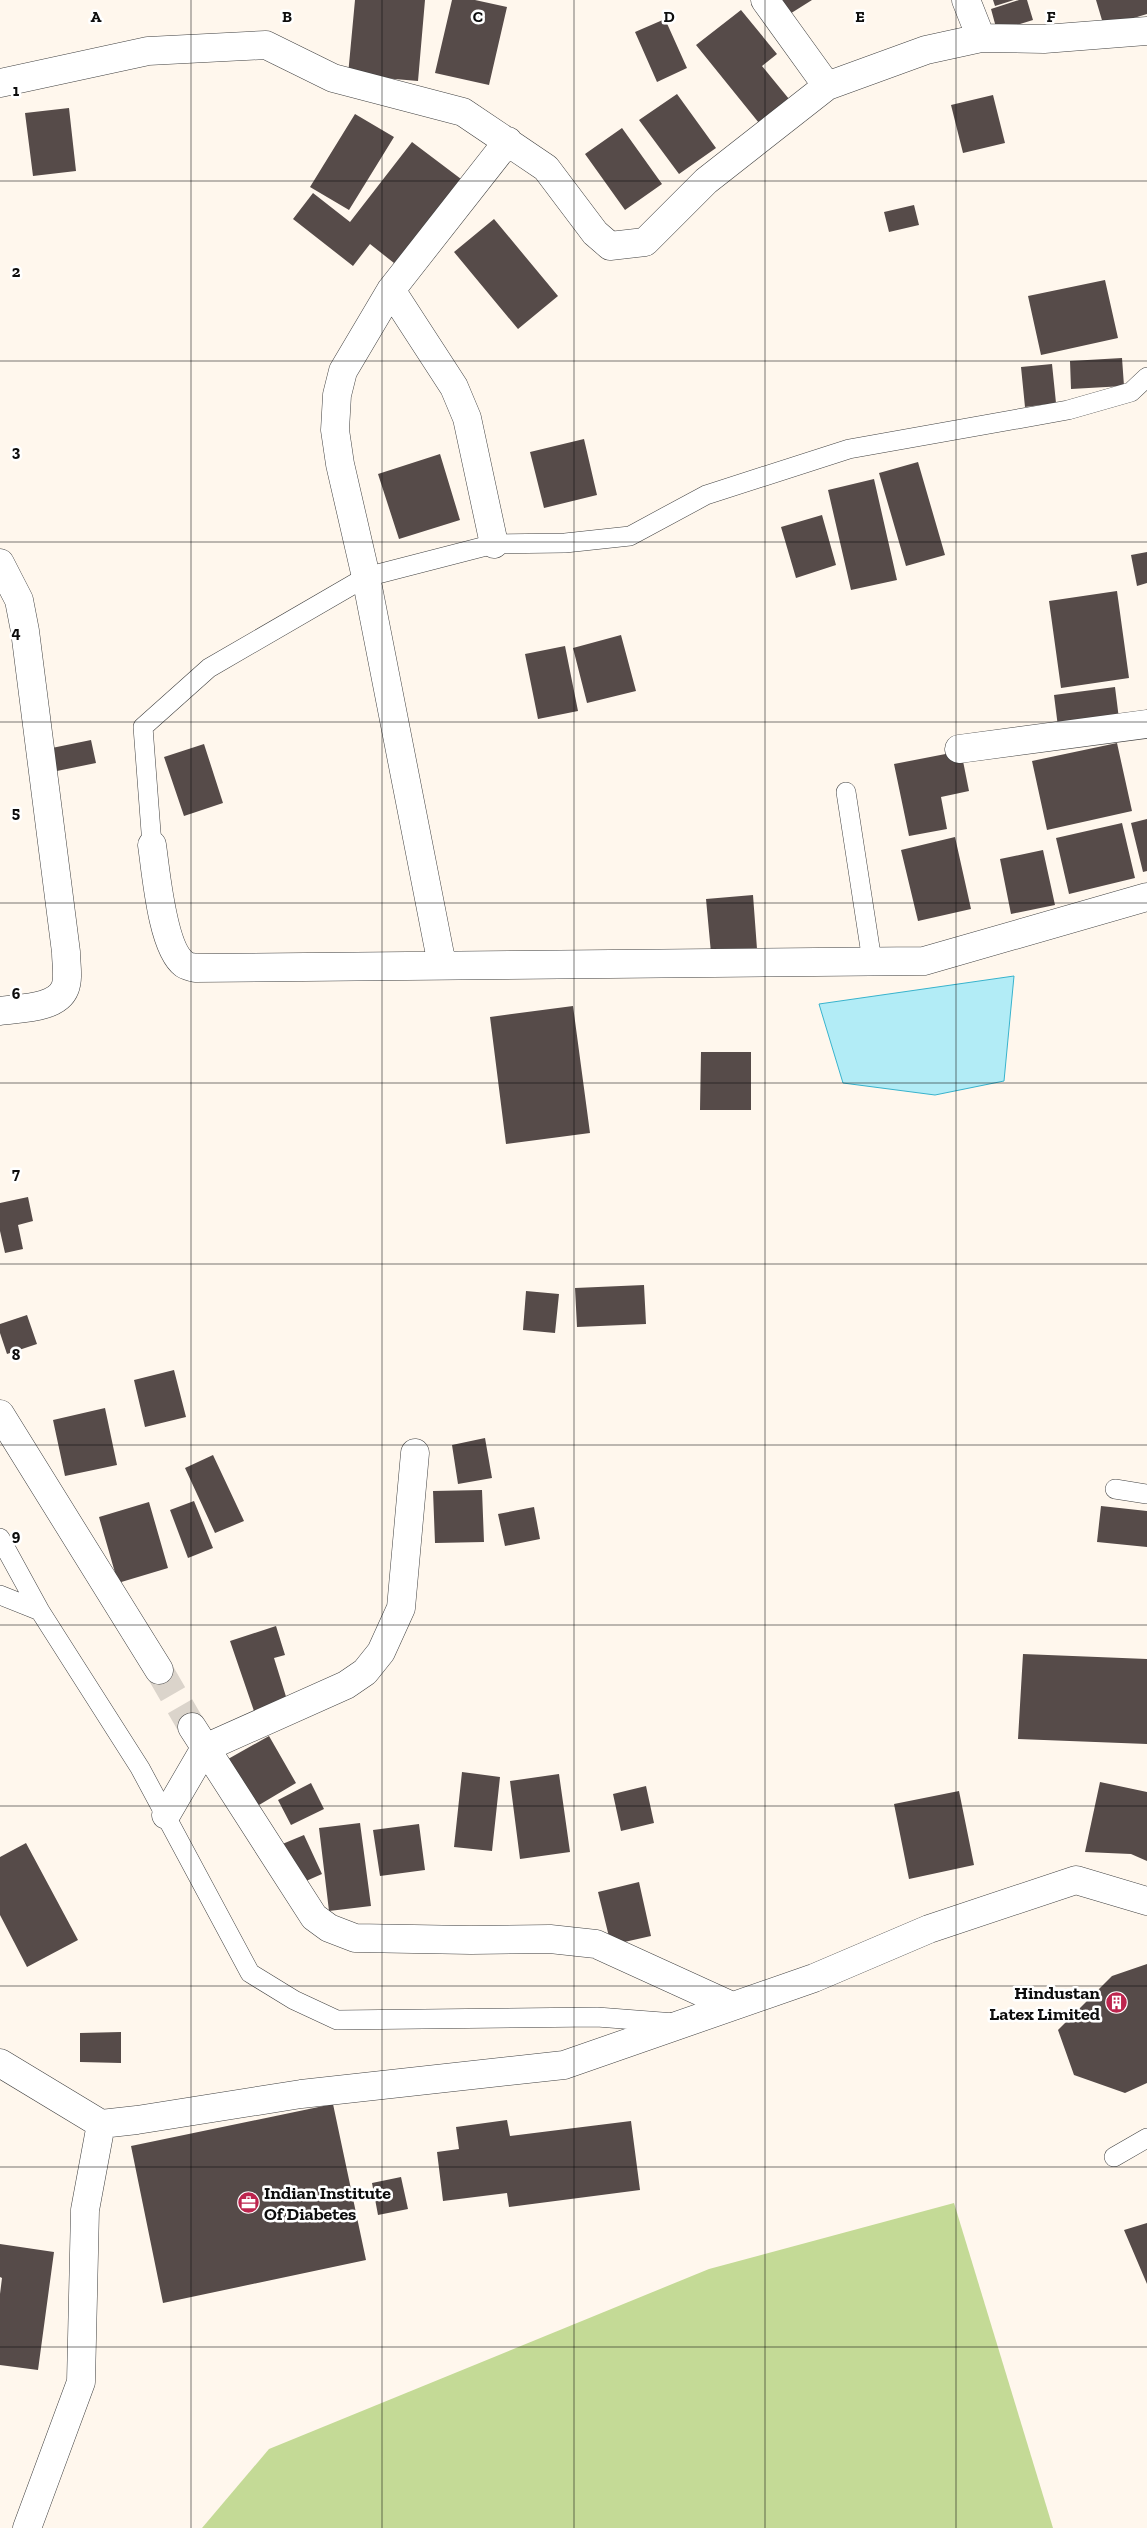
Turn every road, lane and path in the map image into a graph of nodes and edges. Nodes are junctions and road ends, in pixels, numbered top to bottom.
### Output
1 (765, 0) edge
2 (966, 0) edge
3 (1147, 30) edge
4 (981, 38) junction
5 (0, 83) edge
6 (827, 86) junction
7 (508, 141) junction
8 (391, 290) junction
9 (1147, 377) edge
10 (494, 544) junction
11 (0, 563) edge
12 (366, 577) junction
13 (1147, 724) edge
14 (959, 749) dead end
15 (846, 792) dead end
16 (152, 845) joint
17 (1147, 897) edge
18 (872, 961) junction
19 (442, 965) junction
20 (0, 1011) edge
21 (0, 1414) edge
22 (415, 1453) dead end
23 (1115, 1489) dead end
24 (1147, 1494) edge
25 (0, 1538) edge
26 (0, 1595) edge
27 (40, 1611) junction
28 (159, 1670) tunnel mouth
29 (198, 1737) junction
30 (166, 1815) junction
31 (1147, 1901) edge
32 (732, 2006) junction
33 (682, 2023) junction
34 (0, 2063) edge
35 (101, 2124) junction
36 (1147, 2138) edge
37 (1114, 2157) dead end
38 (27, 2528) edge

1 - 6 street
2 - 4 street
3 - 4 street
4 - 6 street
5 - 7 street
6 - 7 street
7 - 8 street
8 - 10 street
8 - 12 street
9 - 10 lane
10 - 12 lane
11 - 20 street
12 - 16 lane
12 - 19 street
13 - 14 street
15 - 18 lane
16 - 19 street
17 - 18 street
18 - 19 street
21 - 28 street
22 - 29 street
23 - 24 lane
25 - 27 lane
26 - 27 lane
27 - 30 lane
29 - 30 street
29 - 32 street
30 - 33 lane
31 - 32 street
32 - 33 street
33 - 35 street
34 - 35 street
35 - 38 street
36 - 37 lane

